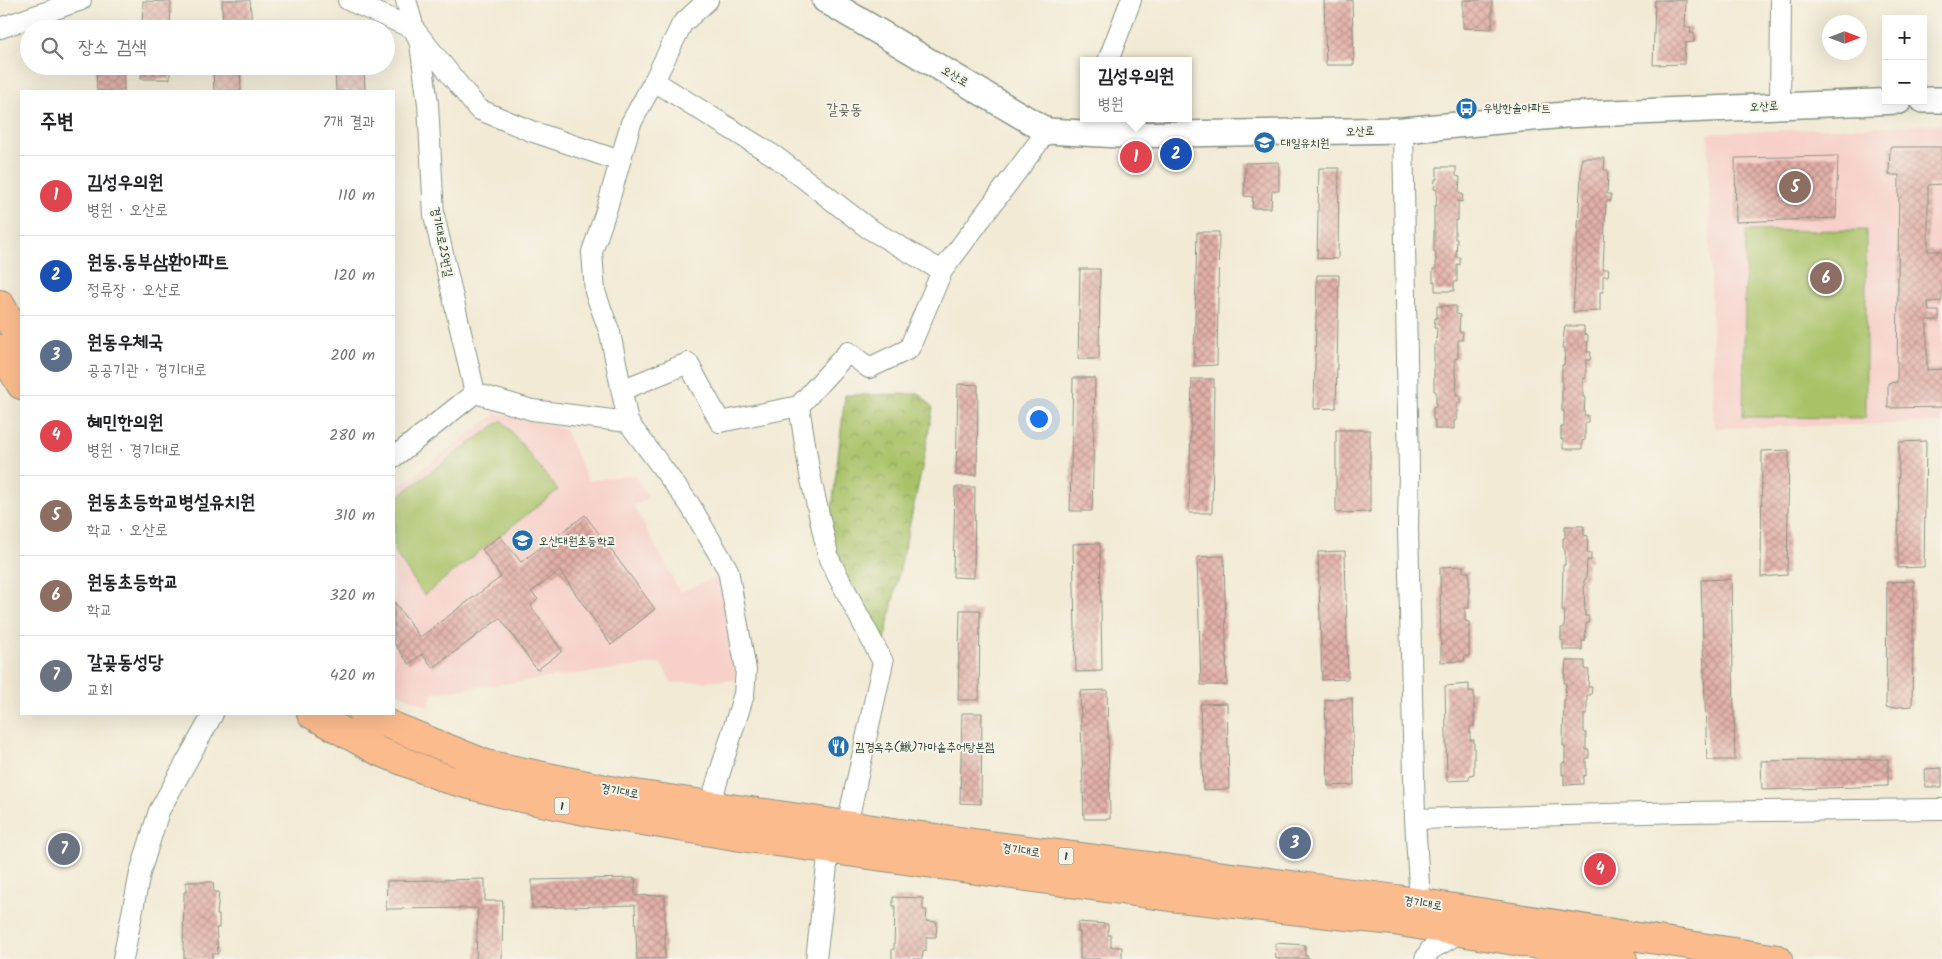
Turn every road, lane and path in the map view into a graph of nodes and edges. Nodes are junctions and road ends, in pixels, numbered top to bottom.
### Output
1 (81, 0) edge
2 (348, 0) edge
3 (406, 0) edge
4 (708, 0) edge
5 (824, 0) edge
6 (1131, 0) edge
7 (1781, 0) edge
8 (23, 20) edge
9 (394, 20) edge
10 (20, 21) edge
11 (395, 21) edge
12 (0, 28) edge
13 (414, 29) junction
14 (1110, 57) edge
15 (654, 81) junction
16 (1927, 100) edge
17 (1942, 100) edge
18 (1882, 102) edge
19 (1780, 106) junction
20 (1082, 126) edge
21 (1404, 130) junction
22 (1047, 131) junction
23 (620, 161) junction
24 (942, 271) junction
25 (0, 304) edge
26 (20, 339) edge
27 (0, 349) edge
28 (20, 383) edge
29 (622, 390) junction
30 (475, 393) junction
31 (800, 406) junction
32 (628, 422) junction
33 (395, 456) edge
34 (212, 715) edge
35 (313, 715) edge
36 (365, 715) edge
37 (718, 806) junction
38 (1942, 809) edge
39 (1415, 819) junction
40 (847, 825) junction
41 (741, 837) junction
42 (828, 849) junction
43 (1413, 913) junction
44 (1461, 932) junction
45 (123, 959) edge
46 (816, 959) edge
47 (1424, 959) edge
48 (1623, 959) edge
49 (1778, 959) edge

1 - 8 street
2 - 9 street
3 - 13 street, 경기대로25번길
4 - 15 street
5 - 22 street, 오산로
6 - 14 street
7 - 19 street
10 - 12 street
11 - 13 street
13 - 23 street
13 - 30 street, 경기대로25번길
15 - 23 street
15 - 24 street
16 - 17 street
18 - 19 street, 오산로
19 - 21 street, 오산로
20 - 21 street, 오산로
20 - 22 street, 오산로
21 - 39 street
22 - 24 street
23 - 29 street
24 - 31 street
25 - 26 main road
27 - 28 main road
29 - 31 street
29 - 32 street
30 - 32 street
30 - 33 street
31 - 40 street
32 - 37 street
34 - 45 street
35 - 41 main road, 경기대로 / 1
36 - 37 main road, 경기대로 / 1
37 - 40 main road, 경기대로 / 1
37 - 41 street
38 - 39 street
39 - 43 street
40 - 42 street
40 - 43 main road, 경기대로 / 1
41 - 42 main road, 경기대로 / 1
42 - 43 main road, 경기대로 / 1
42 - 46 street
43 - 44 main road, 경기대로 / 1
43 - 47 street
43 - 49 main road, 경기대로 / 1
44 - 47 street
44 - 48 main road, 경기대로 / 1

